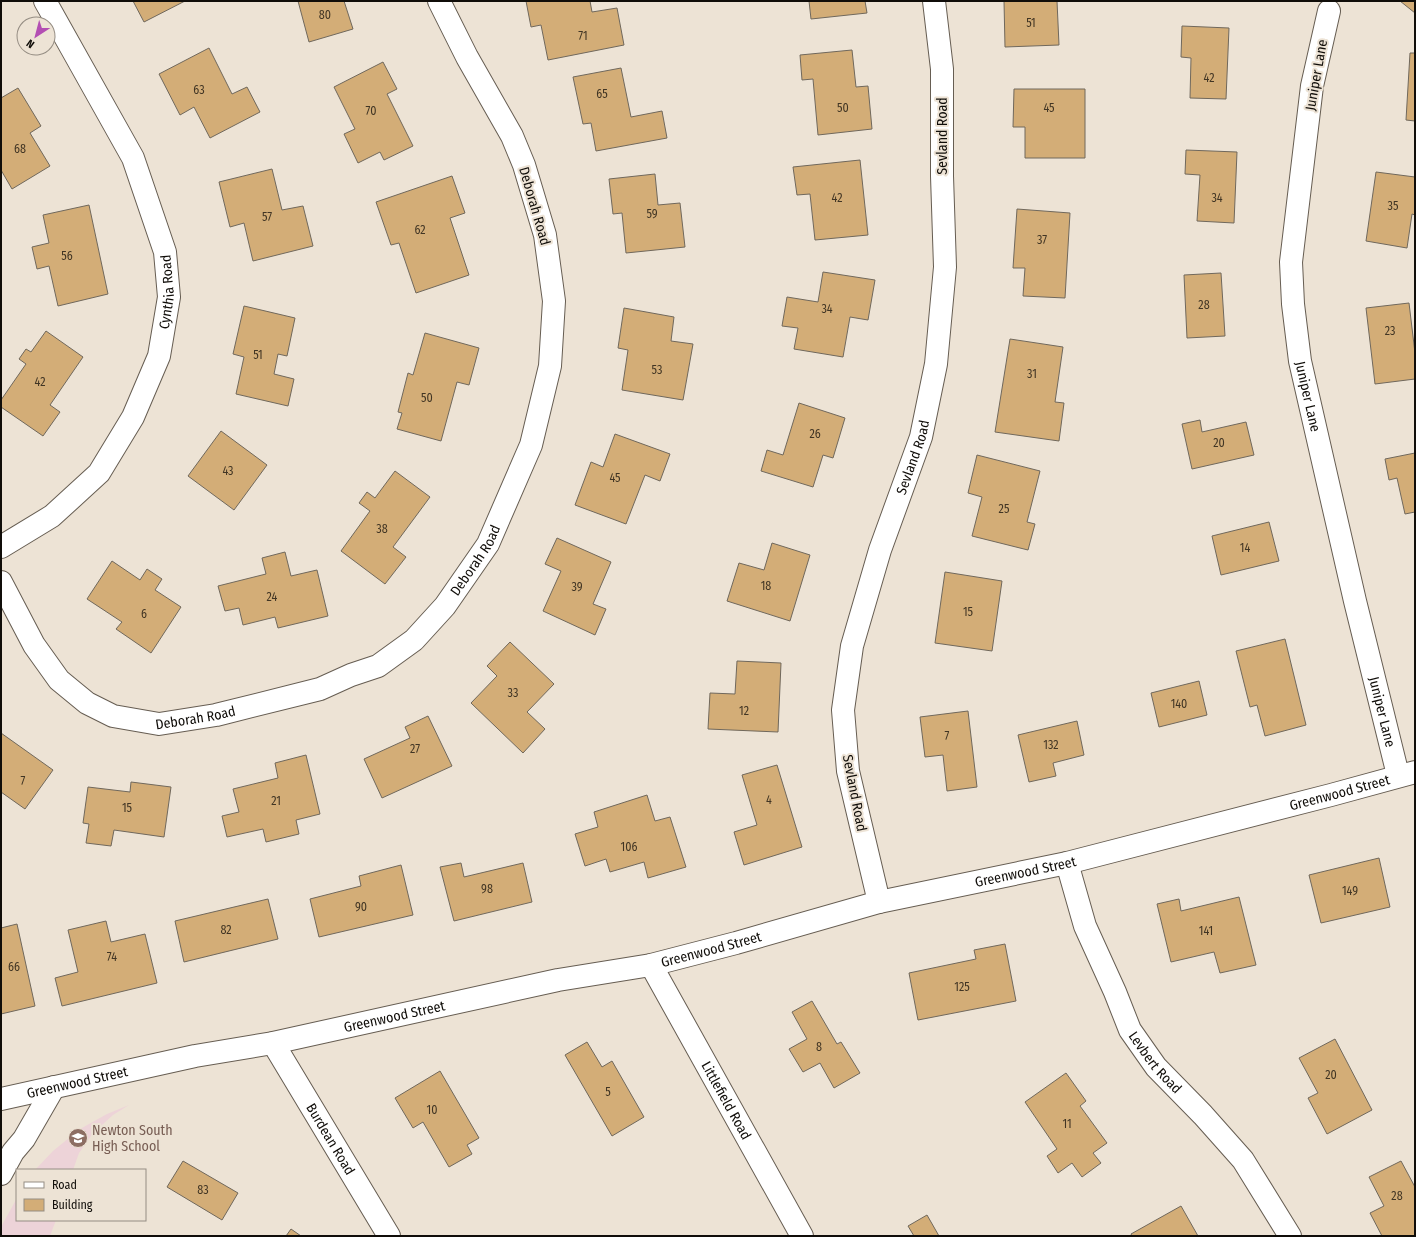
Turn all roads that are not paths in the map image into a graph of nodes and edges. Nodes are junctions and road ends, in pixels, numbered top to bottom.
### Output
1 (45, 1) edge
2 (438, 1) edge
3 (934, 1) edge
4 (1329, 11) dead end
5 (1, 547) edge
6 (1, 582) edge
7 (1407, 774) edge
8 (1067, 862) junction
9 (879, 902) junction
10 (651, 965) junction
11 (273, 1043) junction
12 (54, 1087) junction
13 (1, 1099) edge
14 (1, 1174) edge
15 (388, 1236) edge
16 (802, 1236) edge
17 (1290, 1236) edge

1 - 5 street, Cynthia Road
2 - 6 street, Deborah Road
3 - 9 street, Sevland Road
4 - 7 street, Juniper Lane
7 - 8 street, Greenwood Street
8 - 9 street, Greenwood Street
8 - 17 street, Levbert Road
9 - 10 street, Greenwood Street
10 - 11 street, Greenwood Street
10 - 16 street, Littlefield Road
11 - 12 street, Greenwood Street
11 - 15 street, Burdean Road
12 - 13 street, Greenwood Street
12 - 14 street

